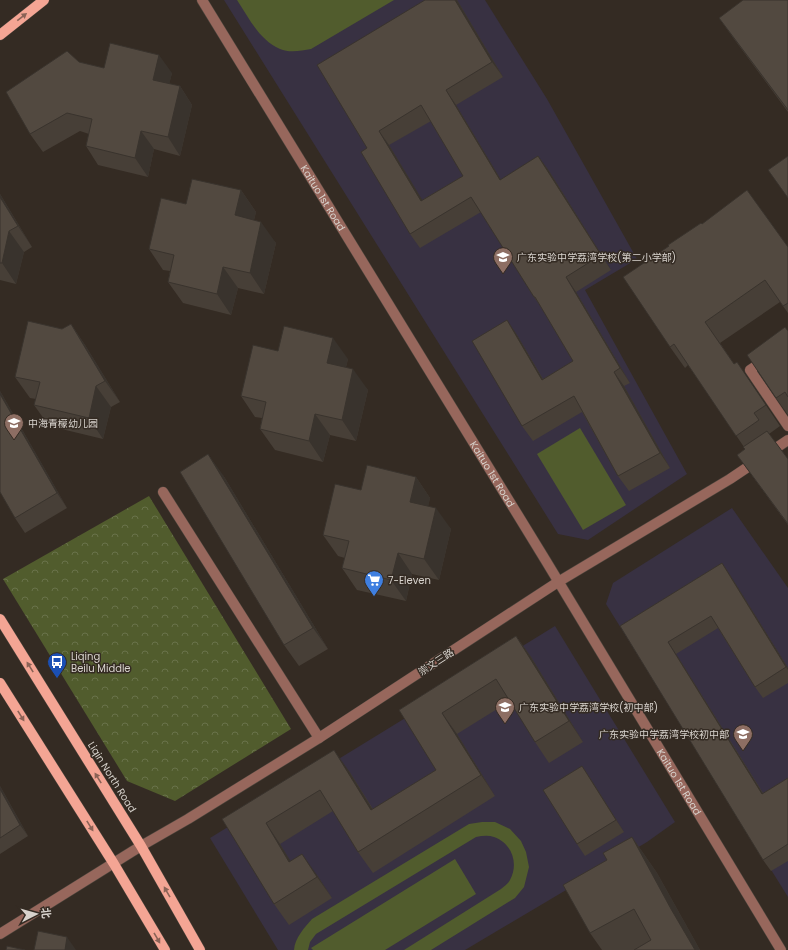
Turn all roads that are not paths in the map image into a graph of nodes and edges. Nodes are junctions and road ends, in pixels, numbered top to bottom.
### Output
1 (44, 0) edge
2 (202, 0) edge
3 (0, 35) edge
4 (788, 345) edge
5 (788, 426) edge
6 (788, 440) edge
7 (163, 492) dead end
8 (558, 582) junction
9 (0, 619) edge
10 (0, 683) edge
11 (319, 738) junction
12 (141, 846) junction
13 (114, 864) junction
14 (0, 934) edge
15 (165, 950) edge
16 (200, 950) edge
17 (781, 950) edge

3 -> 1 main road
2 - 8 street, Kaituo 1st Road
4 - 5 street
6 - 8 street, 崇文三路
7 - 11 street
8 - 11 street, 崇文三路
8 - 17 street, Kaituo 1st Road
12 -> 9 main road, Liqin North Road
10 -> 13 main road
11 - 12 street, 崇文三路
12 - 13 street, 崇文三路
16 -> 12 main road, Liqin North Road
13 - 14 street, 崇文三路
13 -> 15 main road

